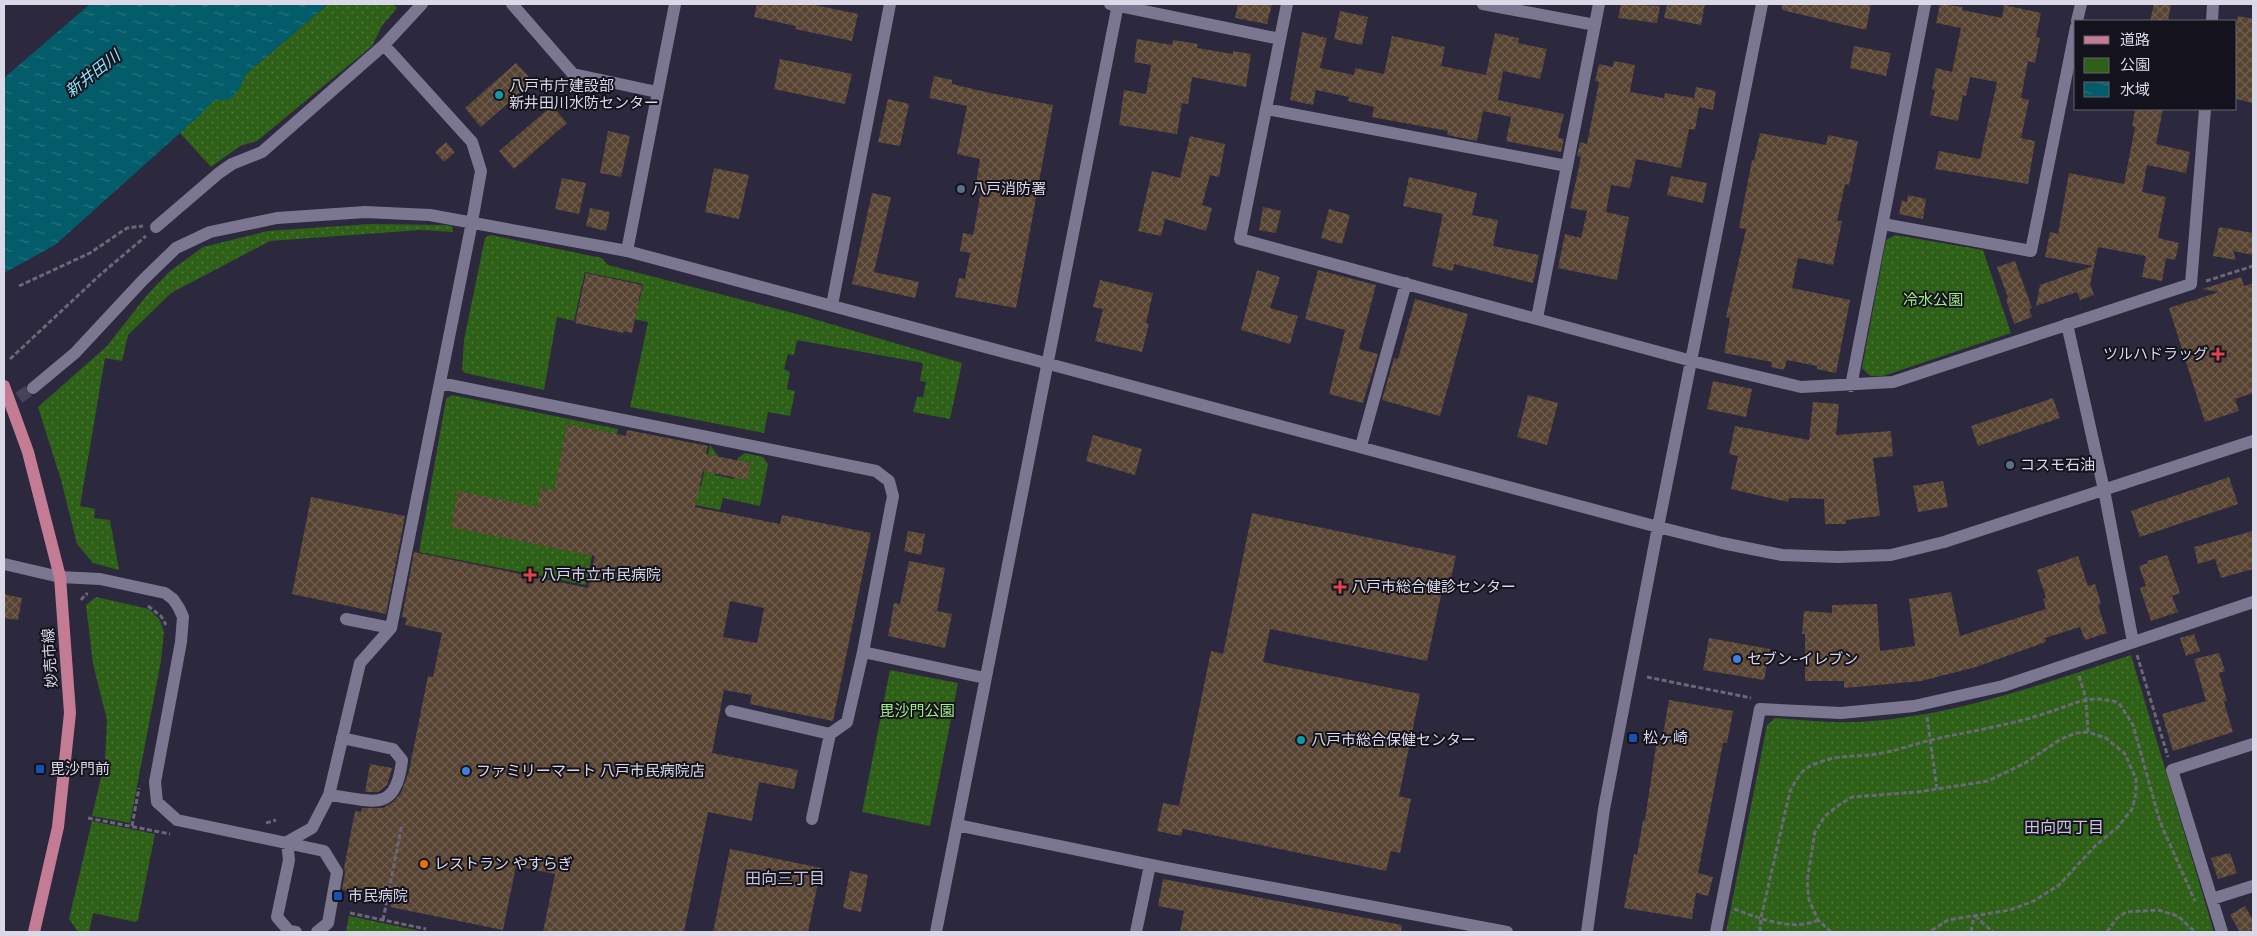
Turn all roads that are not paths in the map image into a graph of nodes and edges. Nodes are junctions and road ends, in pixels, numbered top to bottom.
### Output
1 (422, 4) edge
2 (512, 4) edge
3 (675, 4) edge
4 (890, 4) edge
5 (1115, 4) edge
6 (1287, 4) edge
7 (1483, 4) edge
8 (1599, 4) edge
9 (1762, 4) edge
10 (1925, 4) edge
11 (2080, 4) edge
12 (2213, 4) edge
13 (2077, 20) edge
14 (2212, 20) edge
15 (1595, 25) junction
16 (2074, 38) edge
17 (1280, 39) junction
18 (384, 45) junction
19 (658, 92) junction
20 (1266, 109) junction
21 (2205, 110) edge
22 (1566, 166) junction
23 (472, 222) junction
24 (1883, 224) junction
25 (156, 228) road end
26 (627, 251) junction
27 (1406, 283) junction
28 (832, 305) junction
29 (1538, 318) junction
30 (2067, 324) junction
31 (1692, 360) junction
32 (1048, 363) junction
33 (440, 383) junction
34 (4, 386) edge
35 (1851, 386) junction
36 (33, 388) tunnel mouth
37 (2253, 440) edge
38 (1361, 446) junction
39 (2104, 490) junction
40 (1658, 527) junction
41 (4, 564) edge
42 (60, 577) junction
43 (2253, 602) edge
44 (346, 619) dead end
45 (391, 628) junction
46 (2133, 642) junction
47 (863, 652) junction
48 (985, 678) junction
49 (731, 711) dead end
50 (830, 734) junction
51 (342, 738) junction
52 (2253, 744) edge
53 (329, 795) junction
54 (812, 819) dead end
55 (957, 825) junction
56 (287, 842) junction
57 (1150, 865) junction
58 (2253, 886) edge
59 (2212, 899) junction
60 (34, 932) edge
61 (296, 932) edge
62 (317, 932) edge
63 (936, 932) edge
64 (1136, 932) edge
65 (1507, 932) edge
66 (1587, 932) edge
67 (1716, 932) edge
68 (2222, 932) edge

1 - 18 street
2 - 19 street
3 - 19 street
4 - 28 street
5 - 17 street
5 - 32 street
6 - 17 street
7 - 15 street
8 - 15 street
9 - 31 street
10 - 24 street
11 - 13 street
12 - 14 street
15 - 22 street
16 - 24 street
17 - 20 street
18 - 23 street
18 - 25 street
19 - 26 street
20 - 22 street
20 - 27 street
21 - 30 street
22 - 29 street
23 - 26 street
23 - 33 street
23 - 36 street
24 - 35 street
26 - 28 street
27 - 29 street
27 - 38 street
28 - 32 street
29 - 31 street
30 - 35 street
30 - 39 street
31 - 35 street
31 - 40 street
32 - 38 street
32 - 48 street
33 - 45 street
33 - 47 street
34 - 42 main road, 妙売市線
37 - 39 street
38 - 40 street
39 - 40 street
39 - 46 street
40 - 66 street
41 - 42 street
42 - 56 street
42 - 60 main road, 妙売市線
43 - 46 street
44 - 45 street
45 - 51 street
46 - 67 street
47 - 48 street
47 - 50 street
48 - 55 street
49 - 50 street
50 - 54 street
51 - 53 street
51 - 53 street
52 - 59 street
53 - 56 street
55 - 57 street
55 - 63 street
56 - 61 street
56 - 62 street
57 - 64 street
57 - 65 street
58 - 59 street
59 - 68 street

